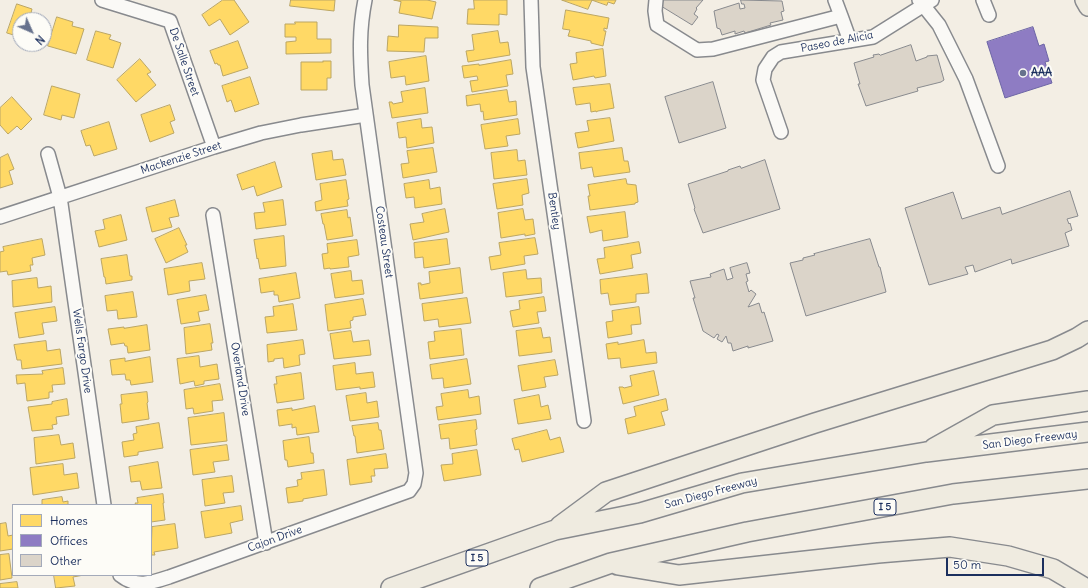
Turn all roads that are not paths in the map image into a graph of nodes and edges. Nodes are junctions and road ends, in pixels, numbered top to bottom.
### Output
1 (102, 0) edge
2 (365, 0) edge
3 (531, 0) edge
4 (656, 0) edge
5 (835, 0) edge
6 (983, 0) edge
7 (1084, 0) edge
8 (925, 2) edge
9 (1088, 7) edge
10 (989, 15) dead end
11 (841, 16) junction
12 (850, 41) junction
13 (366, 115) junction
14 (781, 132) dead end
15 (214, 147) junction
16 (48, 154) dead end
17 (998, 166) dead end
18 (60, 197) junction
19 (213, 215) dead end
20 (0, 216) edge
21 (1088, 331) edge
22 (1088, 401) edge
23 (584, 420) dead end
24 (1088, 432) edge
25 (926, 452) junction
26 (1088, 479) edge
27 (414, 484) joint
28 (104, 504) edge
29 (555, 530) junction
30 (266, 543) junction
31 (611, 563) junction
32 (122, 576) edge
33 (391, 588) edge
34 (540, 588) edge
35 (1085, 588) edge

1 - 15 street, De Salle Street
2 - 13 street, Costeau Street
3 - 23 street, Bentley
4 - 11 street
5 - 11 street
6 - 10 street
7 - 9 main road
8 - 12 street, Paseo de Alicia
8 - 17 street
11 - 12 street
12 - 14 street, Paseo de Alicia
13 - 15 street, Mackenzie Street
13 - 27 street, Costeau Street
15 - 18 street, Mackenzie Street
16 - 18 street, Wells Fargo Drive
18 - 20 street, Mackenzie Street
18 - 28 street, Wells Fargo Drive
19 - 30 street, Overland Drive
21 - 29 highway
22 - 25 highway
24 - 25 highway, San Diego Freeway / I 5
25 - 29 highway, San Diego Freeway / I 5
26 - 31 highway, I 5
27 - 30 street, Cajon Drive
29 - 33 highway, San Diego Freeway / I 5
30 - 32 street, Cajon Drive
31 - 34 highway, I 5
31 - 35 highway

